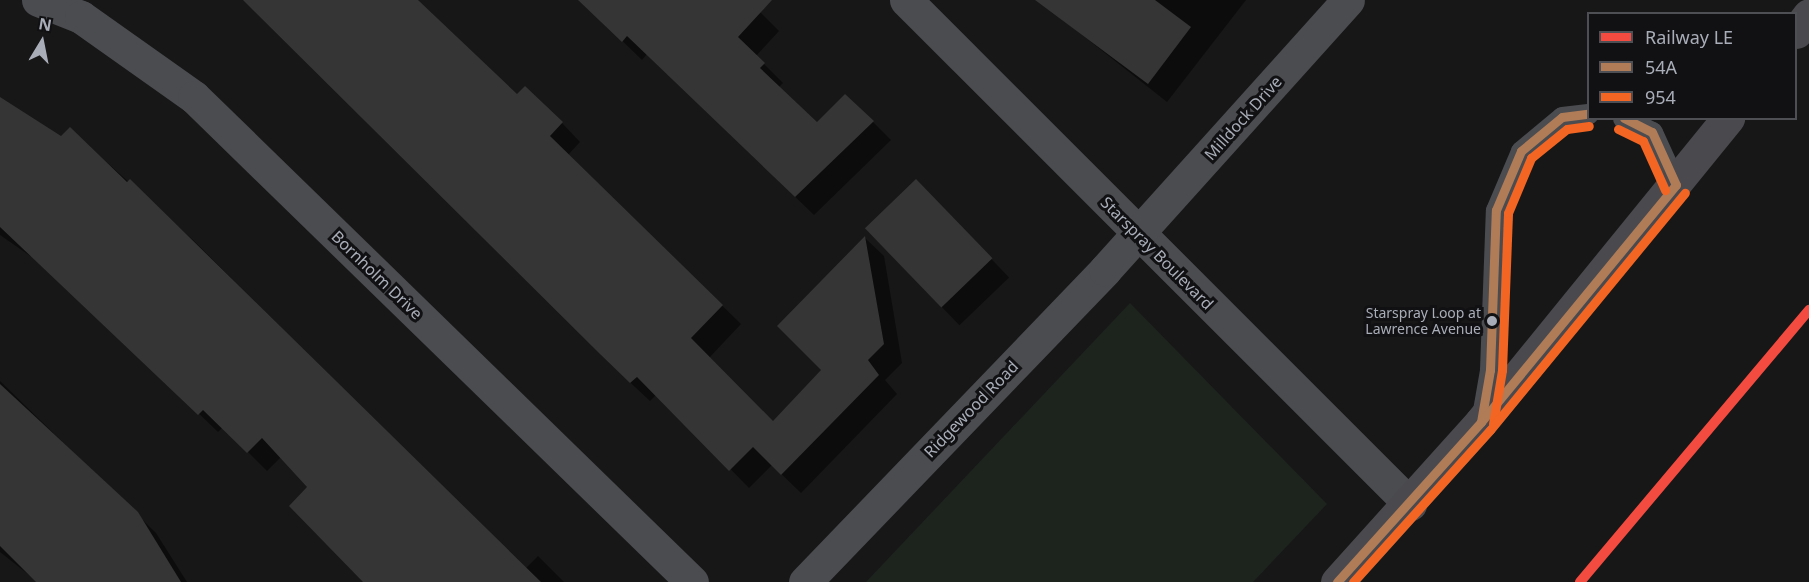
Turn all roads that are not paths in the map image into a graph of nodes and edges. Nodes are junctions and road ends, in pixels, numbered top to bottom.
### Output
1 (38, 0) edge
2 (906, 0) edge
3 (1348, 0) edge
4 (1809, 15) edge
5 (1797, 31) edge
6 (1587, 114) edge
7 (1627, 120) edge
8 (1726, 120) edge
9 (1676, 185) junction
10 (1137, 235) junction
11 (1481, 422) junction
12 (1410, 504) junction
13 (692, 582) edge
14 (805, 582) edge
15 (1337, 582) edge

1 - 13 street, Bornholm Drive
2 - 10 street, Starspray Boulevard
3 - 10 street, Milldock Drive
4 - 5 street
6 - 11 lane
7 - 9 lane
8 - 9 street
9 - 11 street
10 - 12 street, Starspray Boulevard
10 - 14 street, Ridgewood Road
11 - 12 street
12 - 15 street

